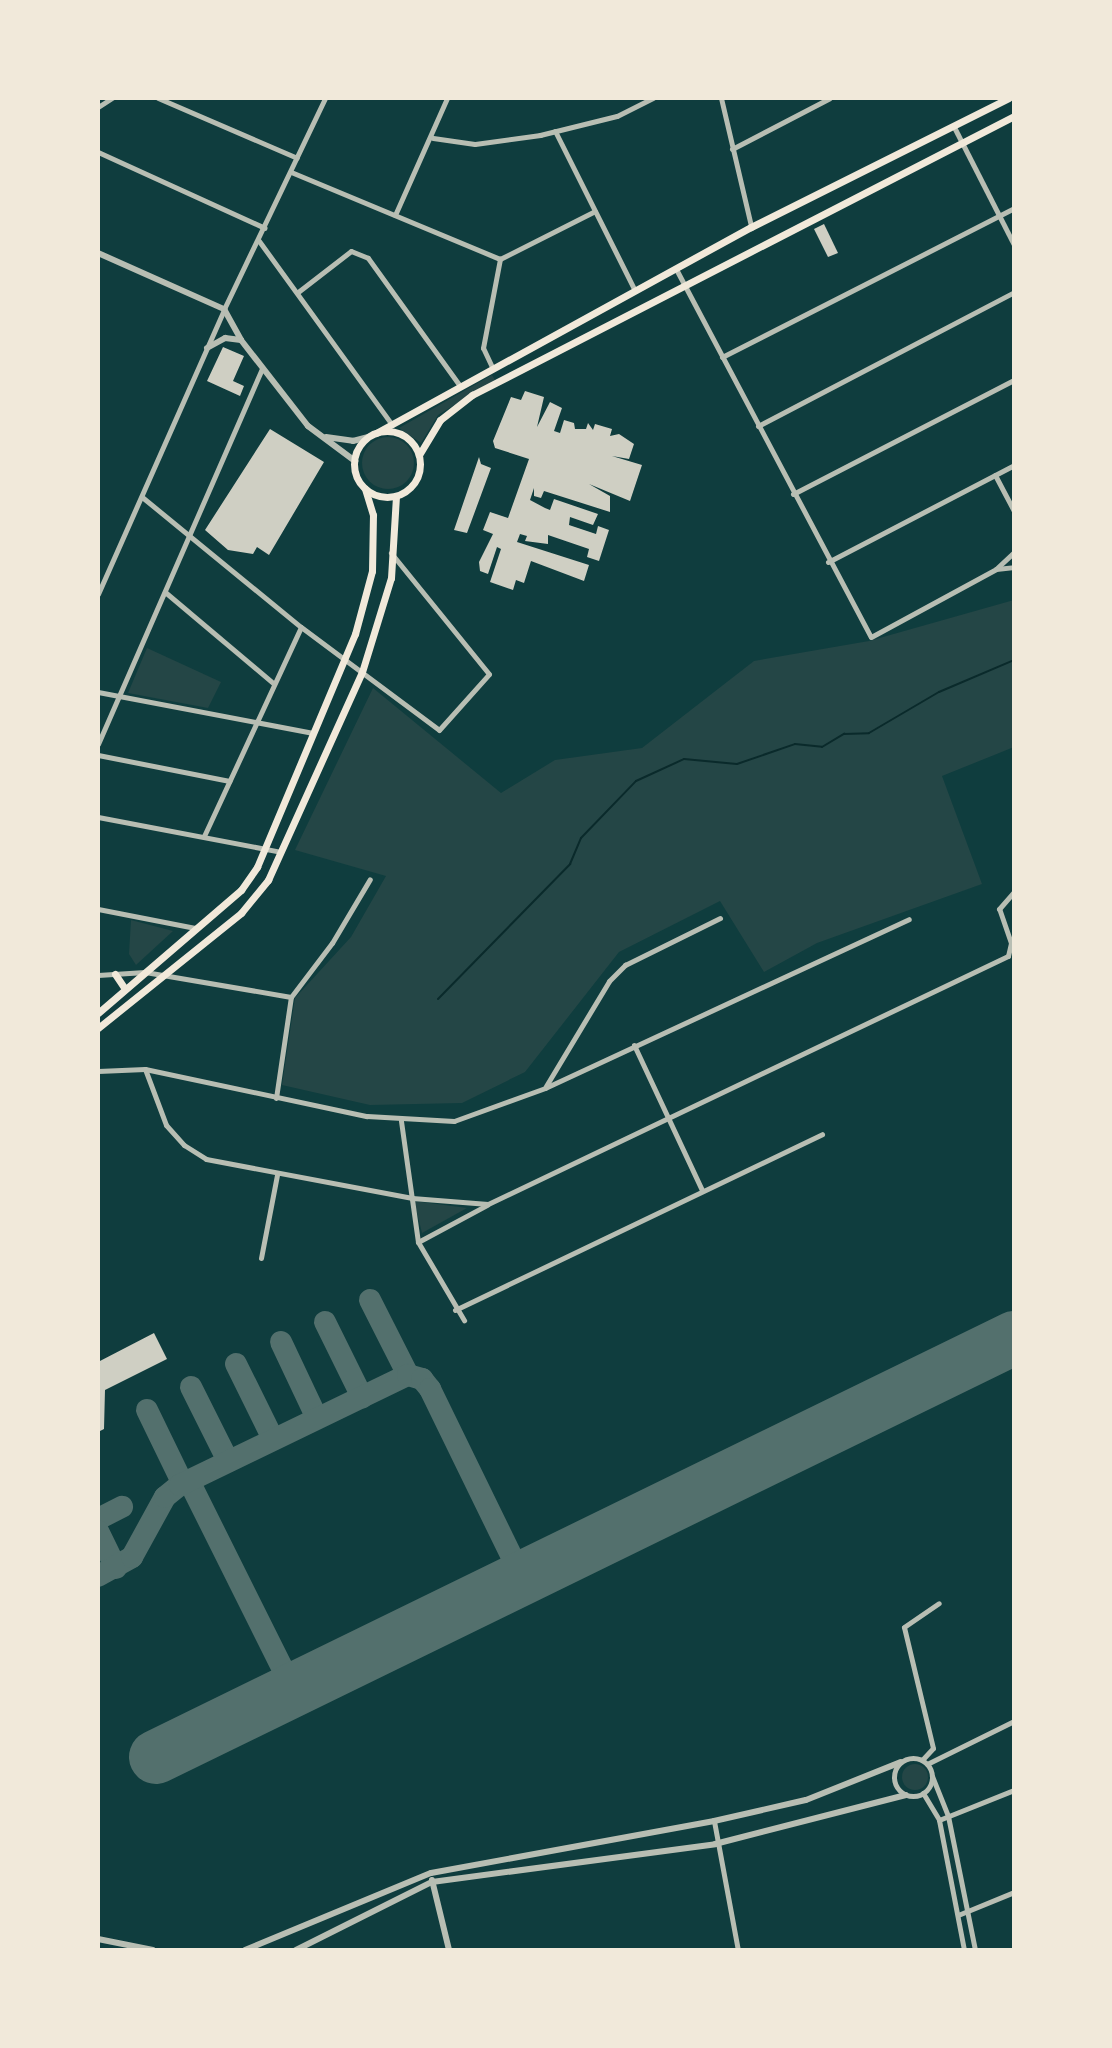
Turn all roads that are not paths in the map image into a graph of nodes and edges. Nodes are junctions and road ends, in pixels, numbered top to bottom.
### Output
1 (112, 98) edge
2 (158, 98) edge
3 (325, 98) edge
4 (447, 98) edge
5 (653, 98) edge
6 (721, 98) edge
7 (830, 98) edge
8 (1004, 99) edge
9 (98, 107) edge
10 (1014, 116) edge
11 (954, 127) junction
12 (555, 131) junction
13 (433, 138) junction
14 (962, 144) junction
15 (732, 149) junction
16 (98, 152) edge
17 (297, 158) junction
18 (291, 172) junction
19 (1014, 208) edge
20 (595, 211) junction
21 (395, 215) junction
22 (999, 215) junction
23 (751, 227) junction
24 (265, 228) junction
25 (259, 241) junction
26 (1014, 245) edge
27 (98, 253) edge
28 (500, 259) junction
29 (676, 269) junction
30 (684, 286) junction
31 (298, 292) junction
32 (635, 292) junction
33 (1014, 292) edge
34 (224, 309) junction
35 (241, 340) junction
36 (207, 348) junction
37 (722, 357) junction
38 (504, 359) junction
39 (492, 367) junction
40 (262, 368) junction
41 (513, 375) junction
42 (505, 380) junction
43 (1014, 380) edge
44 (462, 388) junction
45 (393, 426) junction
46 (758, 426) junction
47 (376, 433) junction
48 (318, 435) junction
49 (368, 437) junction
50 (419, 455) junction
51 (355, 461) junction
52 (1014, 465) edge
53 (995, 475) junction
54 (365, 488) junction
55 (793, 494) junction
56 (396, 496) junction
57 (142, 497) junction
58 (1014, 511) edge
59 (189, 536) junction
60 (1014, 552) edge
61 (391, 553) junction
62 (828, 562) junction
63 (1014, 567) edge
64 (996, 569) junction
65 (165, 592) junction
66 (98, 594) edge
67 (301, 627) junction
68 (347, 662) junction
69 (362, 672) junction
70 (273, 683) junction
71 (98, 692) edge
72 (119, 696) junction
73 (256, 722) junction
74 (316, 734) junction
75 (98, 744) edge
76 (98, 755) edge
77 (229, 781) junction
78 (98, 817) edge
79 (204, 836) junction
80 (265, 850) junction
81 (282, 853) junction
82 (370, 879) dead end
83 (1014, 892) edge
84 (98, 909) edge
85 (720, 918) dead end
86 (909, 919) dead end
87 (197, 929) junction
88 (145, 972) junction
89 (115, 974) junction
90 (98, 975) edge
91 (163, 976) junction
92 (125, 989) junction
93 (291, 997) junction
94 (98, 1013) edge
95 (98, 1028) edge
96 (634, 1045) junction
97 (145, 1069) junction
98 (98, 1071) edge
99 (545, 1088) junction
100 (276, 1098) junction
101 (401, 1121) junction
102 (668, 1121) junction
103 (822, 1134) dead end
104 (277, 1175) junction
105 (702, 1190) junction
106 (412, 1198) junction
107 (488, 1204) junction
108 (418, 1242) junction
109 (261, 1258) dead end
110 (455, 1310) junction
111 (464, 1320) dead end
112 (939, 1603) dead end
113 (1014, 1721) edge
114 (901, 1762) junction
115 (924, 1762) junction
116 (932, 1776) junction
117 (1014, 1790) edge
118 (923, 1793) junction
119 (906, 1795) junction
120 (948, 1816) junction
121 (939, 1820) junction
122 (714, 1821) junction
123 (715, 1844) junction
124 (431, 1873) junction
125 (432, 1882) junction
126 (1014, 1892) edge
127 (967, 1912) junction
128 (958, 1915) junction
129 (98, 1939) edge
130 (153, 1950) edge
131 (245, 1950) edge
132 (296, 1950) edge
133 (449, 1950) edge
134 (738, 1950) edge
135 (964, 1950) edge
136 (975, 1950) edge

1 - 9 street
2 - 17 street
3 - 17 street
4 - 13 street
5 - 12 street
6 - 15 street
7 - 15 street
8 - 11 main road
10 - 14 main road
11 - 14 street
11 - 23 main road
12 - 13 street
12 - 20 street
13 - 21 street
14 - 22 street
14 - 30 main road
15 - 23 street
16 - 24 street
17 - 18 street
18 - 21 street
18 - 24 street
19 - 22 street
20 - 28 street
20 - 32 street
21 - 28 street
22 - 26 street
22 - 37 street
23 - 29 main road
24 - 25 street
25 - 31 street
25 - 34 street
27 - 34 street
28 - 39 street
29 - 30 street
29 - 32 main road
30 - 37 street
30 - 41 main road
31 - 44 street
31 - 45 street
32 - 38 main road
33 - 46 street
34 - 35 street
34 - 36 street
35 - 36 street
35 - 40 street
36 - 57 street
37 - 46 street
38 - 39 main road
38 - 41 main road
39 - 42 main road
39 - 44 main road
40 - 48 street
40 - 59 street
41 - 42 main road
42 - 50 main road
43 - 55 street
44 - 45 main road
45 - 47 main road
46 - 55 street
47 - 49 main road
47 - 50 main road
48 - 49 street
48 - 51 street
49 - 51 main road
50 - 56 main road
51 - 54 main road
52 - 53 street
53 - 58 street
53 - 62 street
54 - 56 main road
54 - 68 main road
55 - 62 street
56 - 61 main road
57 - 59 street
57 - 66 street
59 - 65 street
59 - 67 street
60 - 64 street
61 - 69 main road
61 - 69 street
62 - 64 street
63 - 64 street
65 - 70 street
65 - 72 street
67 - 68 street
67 - 70 street
68 - 69 street
68 - 74 main road
69 - 81 main road
70 - 73 street
71 - 72 street
72 - 73 street
72 - 75 street
73 - 74 street
73 - 77 street
74 - 80 main road
76 - 77 street
77 - 79 street
78 - 79 street
79 - 80 street
80 - 81 street
80 - 87 main road
81 - 91 main road
82 - 93 street
83 - 102 street
84 - 87 street
85 - 99 street
86 - 96 street
87 - 88 main road
88 - 89 street
88 - 91 street
88 - 92 main road
89 - 90 street
89 - 92 main road
91 - 93 street
91 - 95 main road
92 - 94 main road
93 - 100 street
96 - 99 street
96 - 102 street
97 - 98 street
97 - 100 street
97 - 104 street
99 - 101 street
100 - 101 street
101 - 106 street
102 - 105 street
102 - 107 street
103 - 105 street
104 - 106 street
104 - 109 street
105 - 110 street
106 - 107 street
106 - 108 street
107 - 108 street
108 - 110 street
110 - 111 street
112 - 115 street
113 - 115 street
114 - 115 street
114 - 119 street
114 - 122 street
115 - 116 street
116 - 118 street
116 - 120 street
117 - 120 street
118 - 119 street
118 - 121 street
119 - 123 street
120 - 121 street
120 - 127 street
121 - 128 street
122 - 123 street
122 - 124 street
123 - 125 street
123 - 134 street
124 - 125 street
124 - 131 street
125 - 132 street
125 - 133 street
126 - 127 street
127 - 128 street
127 - 136 street
128 - 135 street
129 - 130 street

